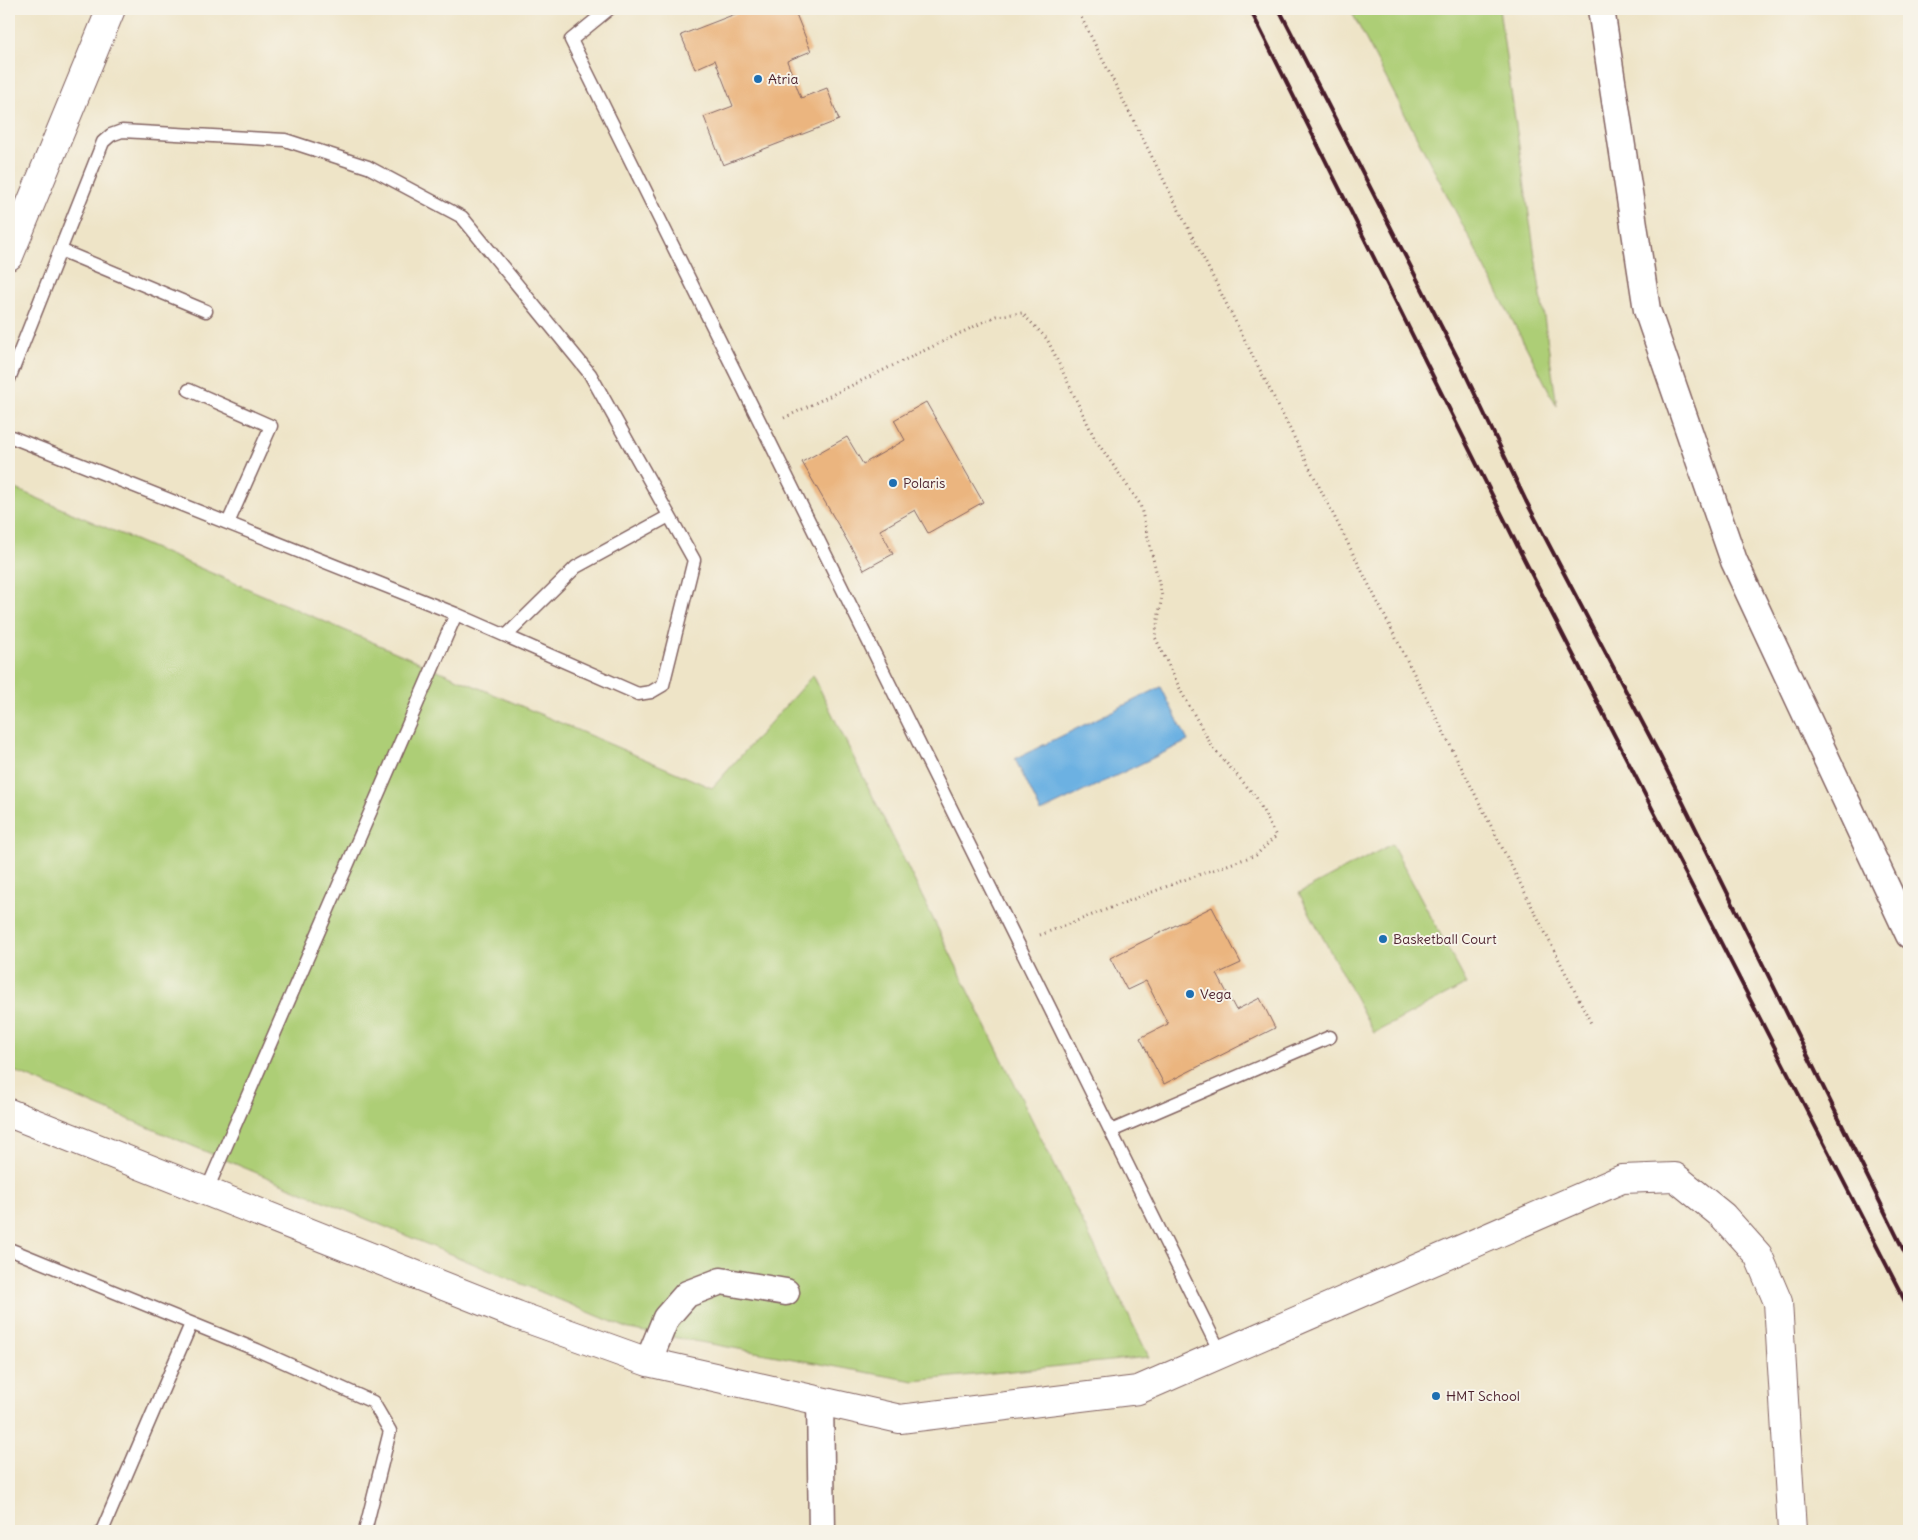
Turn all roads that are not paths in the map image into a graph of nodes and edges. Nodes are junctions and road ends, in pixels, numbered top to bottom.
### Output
1 (111, 9) edge
2 (609, 9) edge
3 (1601, 9) edge
4 (60, 250) junction
5 (9, 256) edge
6 (206, 311) dead end
7 (9, 379) edge
8 (189, 390) dead end
9 (9, 436) edge
10 (669, 516) junction
11 (228, 524) junction
12 (456, 614) junction
13 (506, 636) junction
14 (1909, 935) edge
15 (1330, 1037) dead end
16 (9, 1113) edge
17 (1111, 1130) junction
18 (206, 1192) junction
19 (9, 1249) edge
20 (786, 1292) dead end
21 (191, 1324) junction
22 (1221, 1354) junction
23 (648, 1362) junction
24 (820, 1401) junction
25 (102, 1531) edge
26 (365, 1531) edge
27 (822, 1531) edge
28 (1792, 1531) edge

1 - 5 street
2 - 17 lane
3 - 14 street
4 - 6 lane
4 - 7 lane
4 - 10 lane
8 - 11 lane
9 - 11 lane
10 - 13 lane
10 - 13 lane
11 - 12 lane
12 - 13 lane
12 - 18 lane
15 - 17 lane
16 - 18 street
17 - 22 lane
18 - 23 street
19 - 21 lane
20 - 23 street
21 - 25 lane
21 - 26 lane
22 - 24 street
22 - 28 street
23 - 24 street
24 - 27 street

